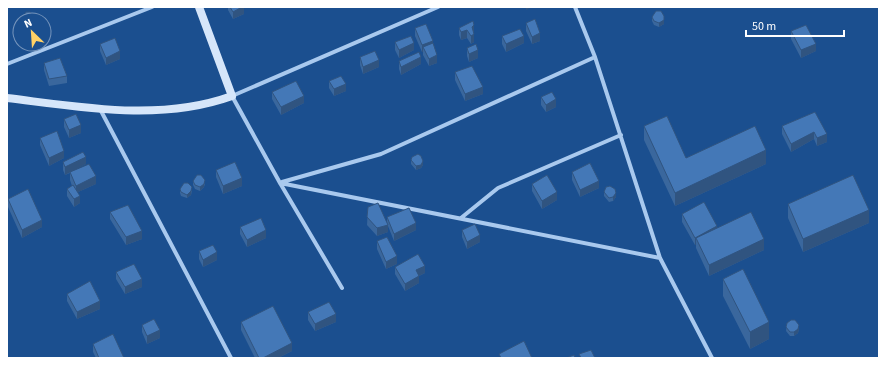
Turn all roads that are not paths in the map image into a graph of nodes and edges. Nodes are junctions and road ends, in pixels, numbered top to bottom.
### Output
1 (152, 7) edge
2 (199, 7) edge
3 (438, 7) edge
4 (575, 7) edge
5 (595, 57) junction
6 (7, 64) edge
7 (232, 96) junction
8 (7, 98) edge
9 (100, 109) junction
10 (621, 135) junction
11 (280, 183) junction
12 (461, 218) junction
13 (660, 258) junction
14 (342, 288) dead end
15 (231, 358) edge
16 (712, 358) edge

1 - 6 street
2 - 7 main road
3 - 7 street
4 - 5 street
5 - 10 street
5 - 11 street
7 - 9 main road
7 - 11 street
8 - 9 main road
9 - 15 street
10 - 12 street
10 - 13 street
11 - 12 street
11 - 14 street
12 - 13 street
13 - 16 street

